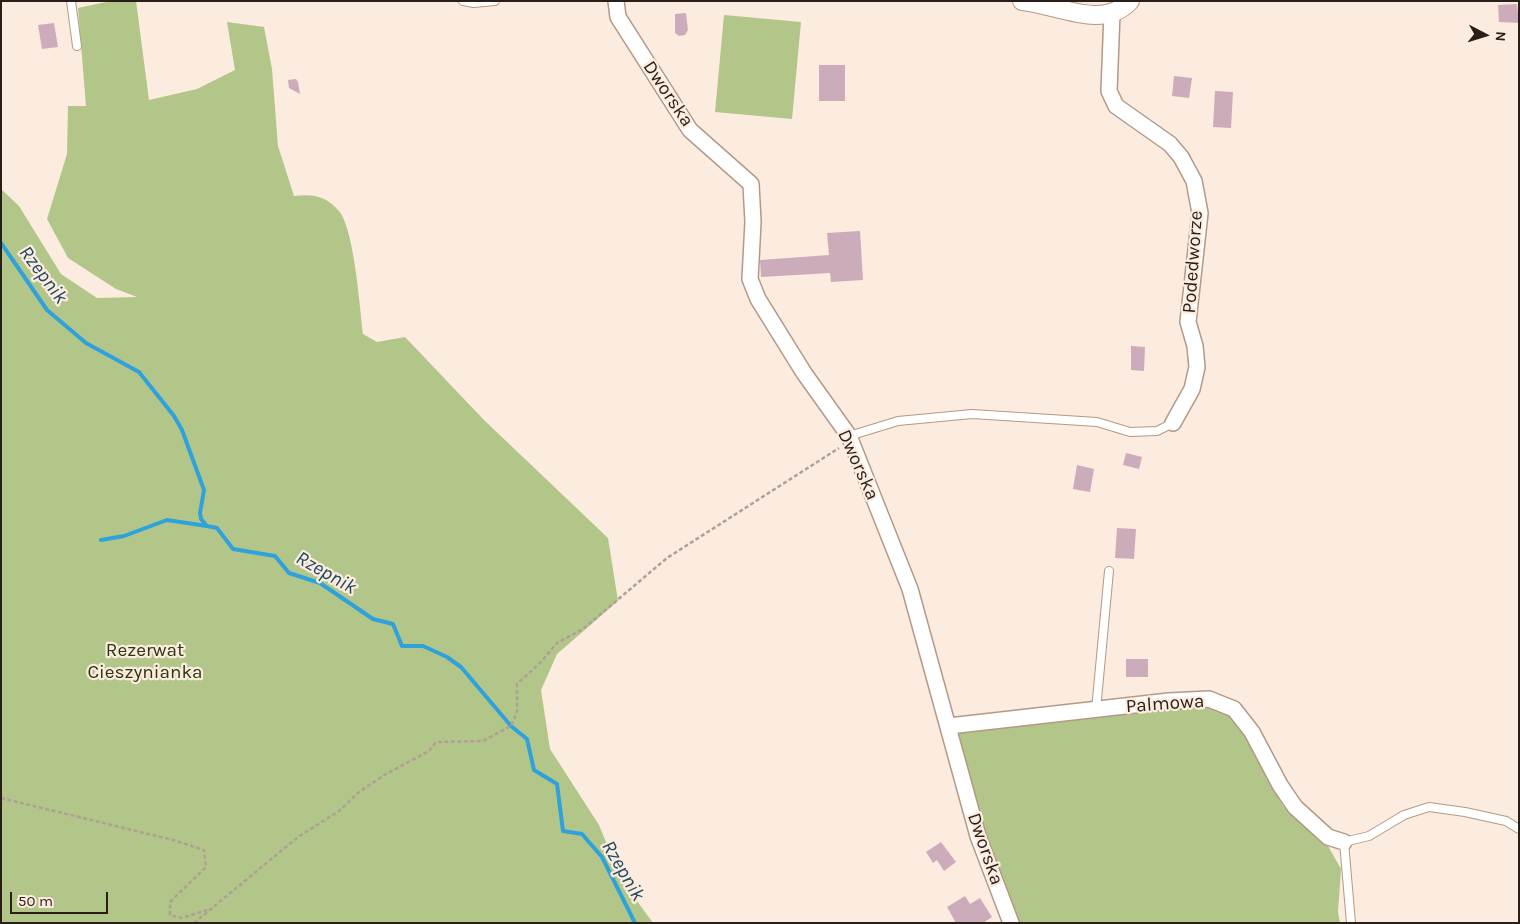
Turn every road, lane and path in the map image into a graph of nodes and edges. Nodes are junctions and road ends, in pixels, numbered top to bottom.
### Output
1 (71, 1) edge
2 (463, 1) edge
3 (495, 1) edge
4 (616, 1) edge
5 (1022, 1) edge
6 (1130, 1) edge
7 (1112, 13) junction
8 (77, 46) dead end
9 (1173, 423) joint
10 (850, 438) junction
11 (1109, 571) dead end
12 (1096, 710) junction
13 (950, 726) junction
14 (1, 798) edge
15 (1519, 829) edge
16 (1344, 842) junction
17 (212, 908) junction
18 (194, 923) edge
19 (1011, 923) edge
20 (1351, 923) edge

1 - 8 lane
2 - 3 lane
4 - 10 street, Dworska
5 - 7 street
6 - 7 street
7 - 9 street, Podedworze
9 - 10 lane
10 - 13 street, Dworska
10 - 17 path
11 - 12 lane
12 - 13 street, Palmowa
12 - 16 street, Palmowa
13 - 19 street, Dworska
14 - 17 path
15 - 16 lane
16 - 20 lane
17 - 18 path

